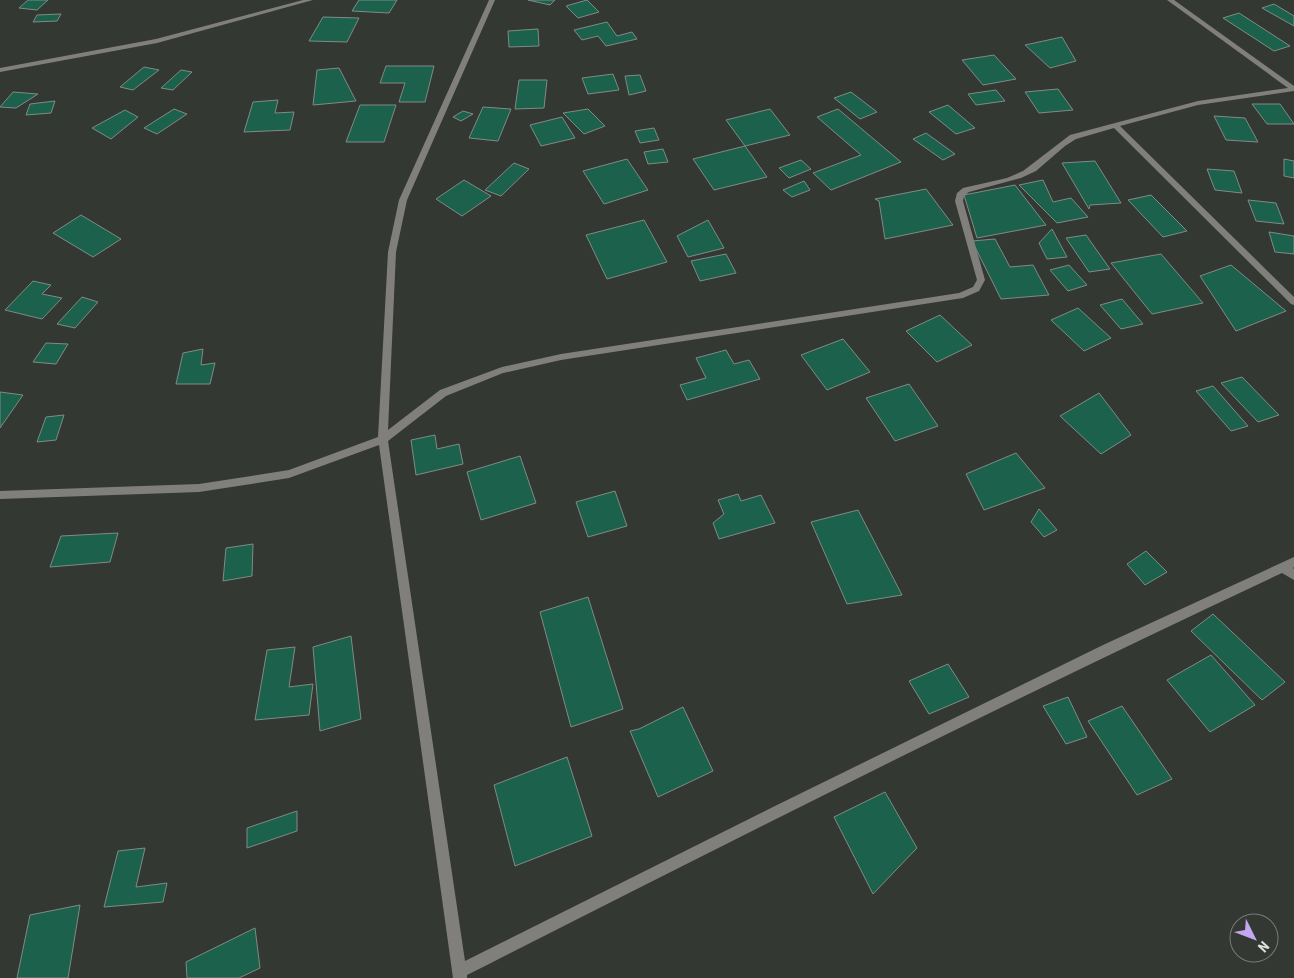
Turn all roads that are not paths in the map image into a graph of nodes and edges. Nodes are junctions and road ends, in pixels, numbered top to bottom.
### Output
1 (310, 0) edge
2 (492, 0) edge
3 (1170, 0) edge
4 (0, 70) edge
5 (1294, 89) edge
6 (1116, 126) junction
7 (1294, 302) edge
8 (384, 439) junction
9 (0, 495) edge
10 (1289, 564) edge
11 (1294, 574) edge
12 (460, 974) edge

1 - 4 street
2 - 8 street
3 - 5 street
5 - 6 street
6 - 7 street
6 - 8 street
8 - 9 street
8 - 12 street
10 - 11 street
10 - 12 street

